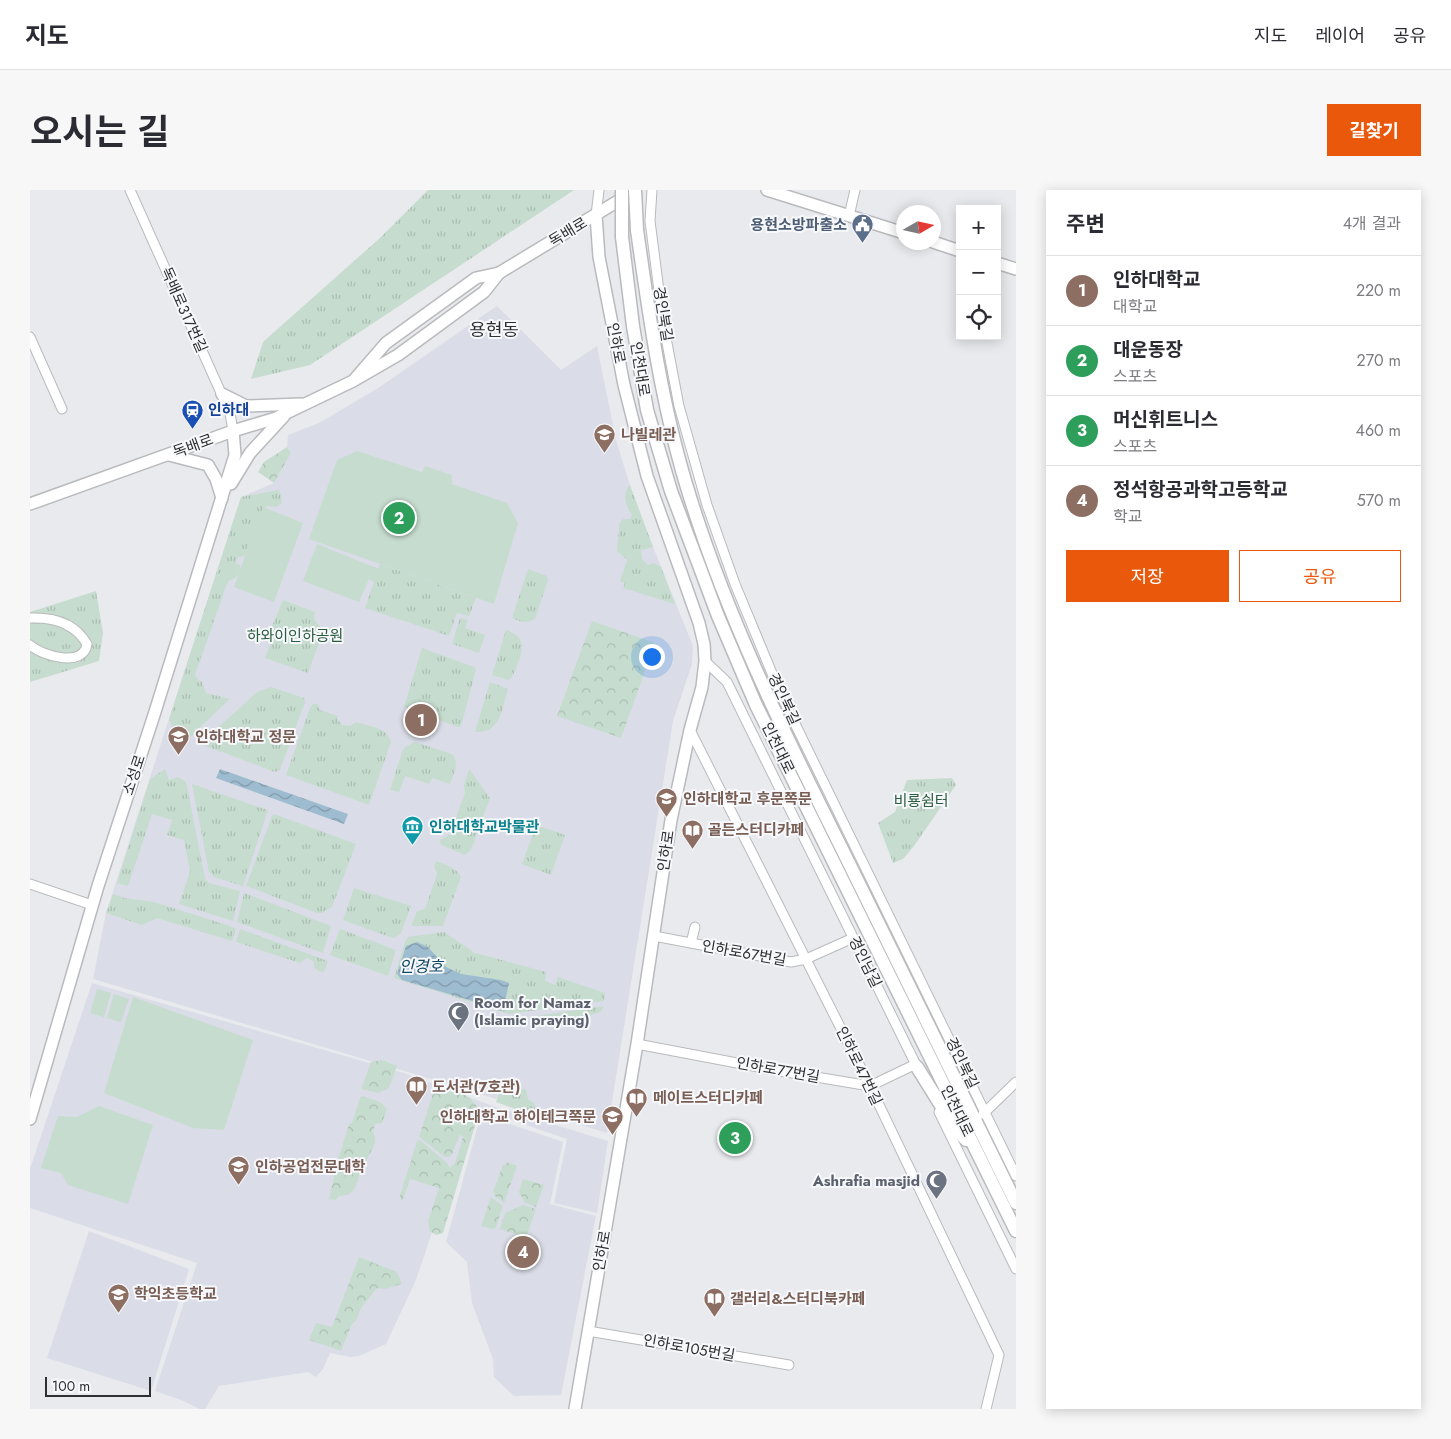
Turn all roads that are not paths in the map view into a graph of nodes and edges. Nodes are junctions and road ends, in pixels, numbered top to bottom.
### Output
1 (130, 190) edge
2 (599, 190) edge
3 (622, 190) edge
4 (636, 190) edge
5 (652, 190) edge
6 (767, 190) edge
7 (856, 190) edge
8 (596, 215) junction
9 (849, 216) junction
10 (896, 231) edge
11 (941, 245) edge
12 (957, 250) edge
13 (1001, 264) edge
14 (1016, 269) edge
15 (499, 272) junction
16 (30, 337) edge
17 (353, 381) junction
18 (222, 394) junction
19 (305, 404) junction
20 (62, 409) dead end
21 (286, 413) junction
22 (233, 431) junction
23 (169, 455) junction
24 (222, 498) junction
25 (30, 504) edge
26 (30, 618) edge
27 (30, 645) edge
28 (705, 661) junction
29 (690, 730) junction
30 (30, 884) edge
31 (92, 905) junction
32 (695, 927) dead end
33 (654, 936) junction
34 (853, 938) junction
35 (691, 943) junction
36 (806, 959) junction
37 (636, 1044) junction
38 (916, 1066) junction
39 (1016, 1082) edge
40 (870, 1086) junction
41 (33, 1098) edge
42 (984, 1113) junction
43 (30, 1119) edge
44 (976, 1151) junction
45 (1016, 1176) edge
46 (1016, 1202) edge
47 (1016, 1231) edge
48 (1016, 1269) edge
49 (588, 1331) junction
50 (790, 1365) dead end
51 (575, 1409) edge
52 (986, 1409) edge

1 - 18 street, 독배로317번길
2 - 8 street
3 - 44 highway, 인천대로, bridge
4 - 8 main road, 독배로
4 - 46 highway, 인천대로, bridge
5 - 42 street, 경인북길
6 - 9 main road
7 - 9 street
8 - 15 main road, 독배로
8 - 28 main road, 인하로
9 - 10 main road
11 - 12 main road
13 - 14 main road
15 - 17 main road, 독배로
15 - 17 main road, 독배로
16 - 20 street
17 - 19 main road, 독배로
18 - 19 main road
18 - 22 street, 독배로317번길
19 - 21 main road, 독배로
21 - 22 main road, 독배로
21 - 24 main road
22 - 23 main road, 독배로
22 - 24 main road, 소성로
23 - 24 main road
23 - 25 main road, 독배로
24 - 31 main road, 소성로
26 - 27 street
28 - 29 main road, 인하로
28 - 34 street, 경인남길
29 - 33 main road, 인하로
29 - 36 street, 인하로47번길
30 - 31 street
31 - 41 main road, 소성로
32 - 35 street, 인하로67번길
33 - 35 street, 인하로67번길
33 - 37 main road, 인하로
34 - 36 street, 인하로67번길
34 - 38 street, 경인남길
35 - 36 street, 인하로67번길
36 - 40 street, 인하로47번길
37 - 40 street, 인하로77번길
37 - 49 main road, 인하로
38 - 40 street
38 - 44 highway
38 - 48 street, 경인남길
39 - 42 street
40 - 52 street, 인하로47번길
41 - 43 main road, 소성로
42 - 45 street, 경인북길
44 - 47 highway, 인천대로
49 - 50 street, 인하로105번길
49 - 51 main road, 인하로

